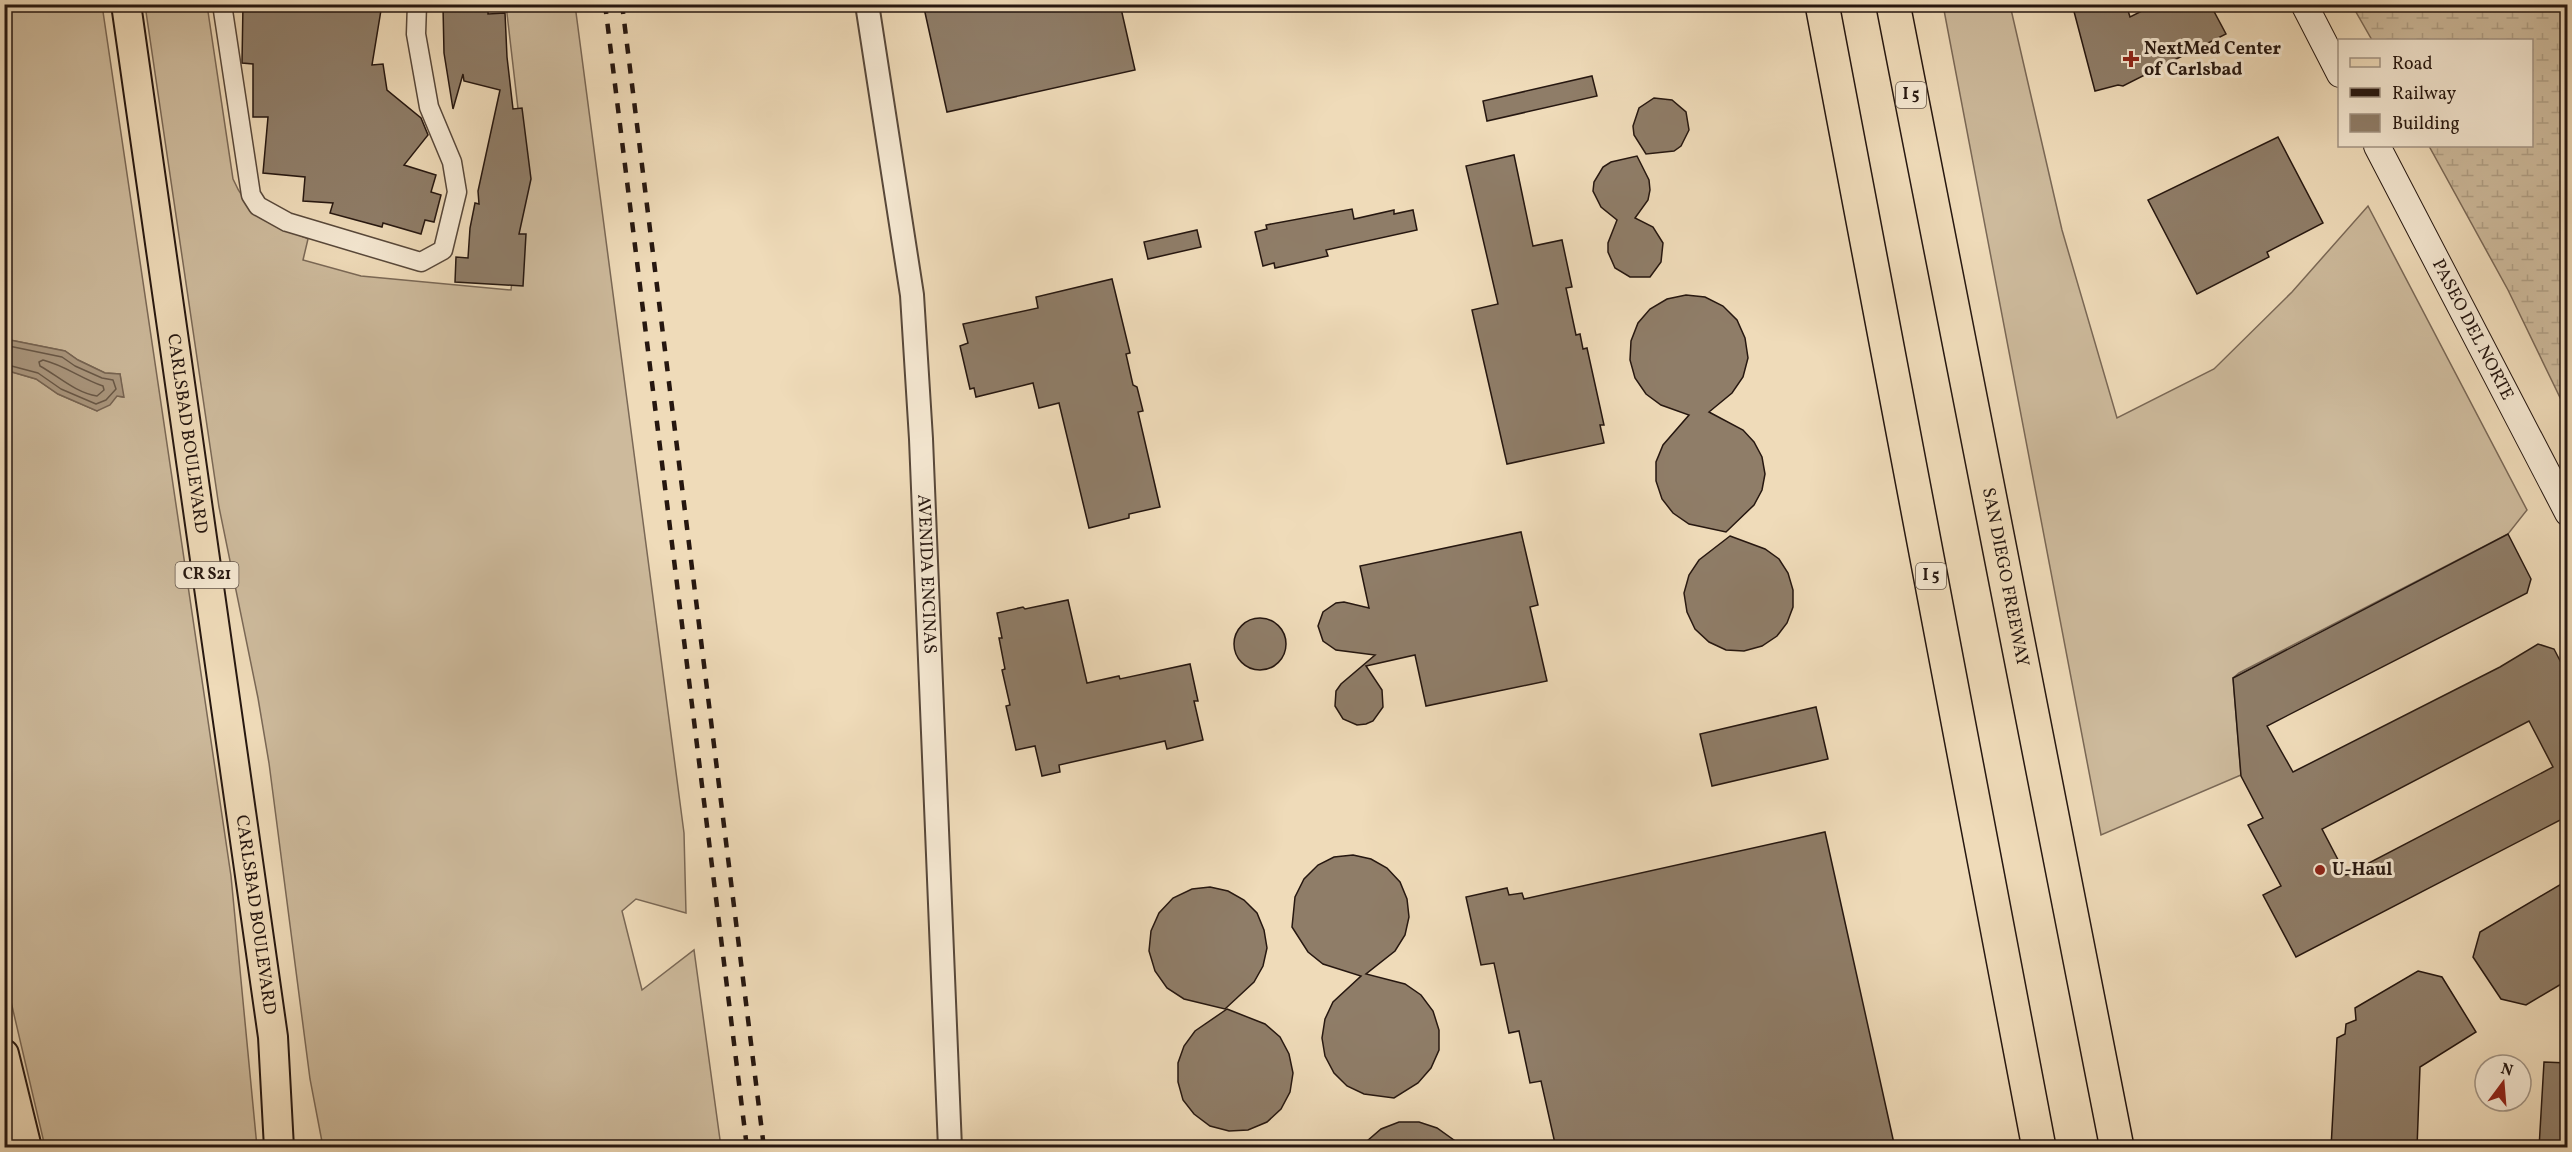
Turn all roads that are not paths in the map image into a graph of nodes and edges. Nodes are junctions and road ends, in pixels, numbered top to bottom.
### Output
1 (126, 4) edge
2 (222, 4) edge
3 (417, 4) edge
4 (867, 4) edge
5 (1822, 4) edge
6 (1893, 4) edge
7 (2304, 4) edge
8 (2338, 70) edge
9 (2378, 147) edge
10 (2568, 513) edge
11 (4, 1054) edge
12 (27, 1148) edge
13 (279, 1148) edge
14 (950, 1148) edge
15 (2039, 1148) edge
16 (2117, 1148) edge

1 - 13 main road, CARLSBAD BOULEVARD / CR S21
2 - 3 street
4 - 14 street, AVENIDA ENCINAS
5 - 15 highway, I 5
6 - 16 highway, SAN DIEGO FREEWAY / I 5
7 - 8 main road
9 - 10 main road, PASEO DEL NORTE
11 - 12 main road

